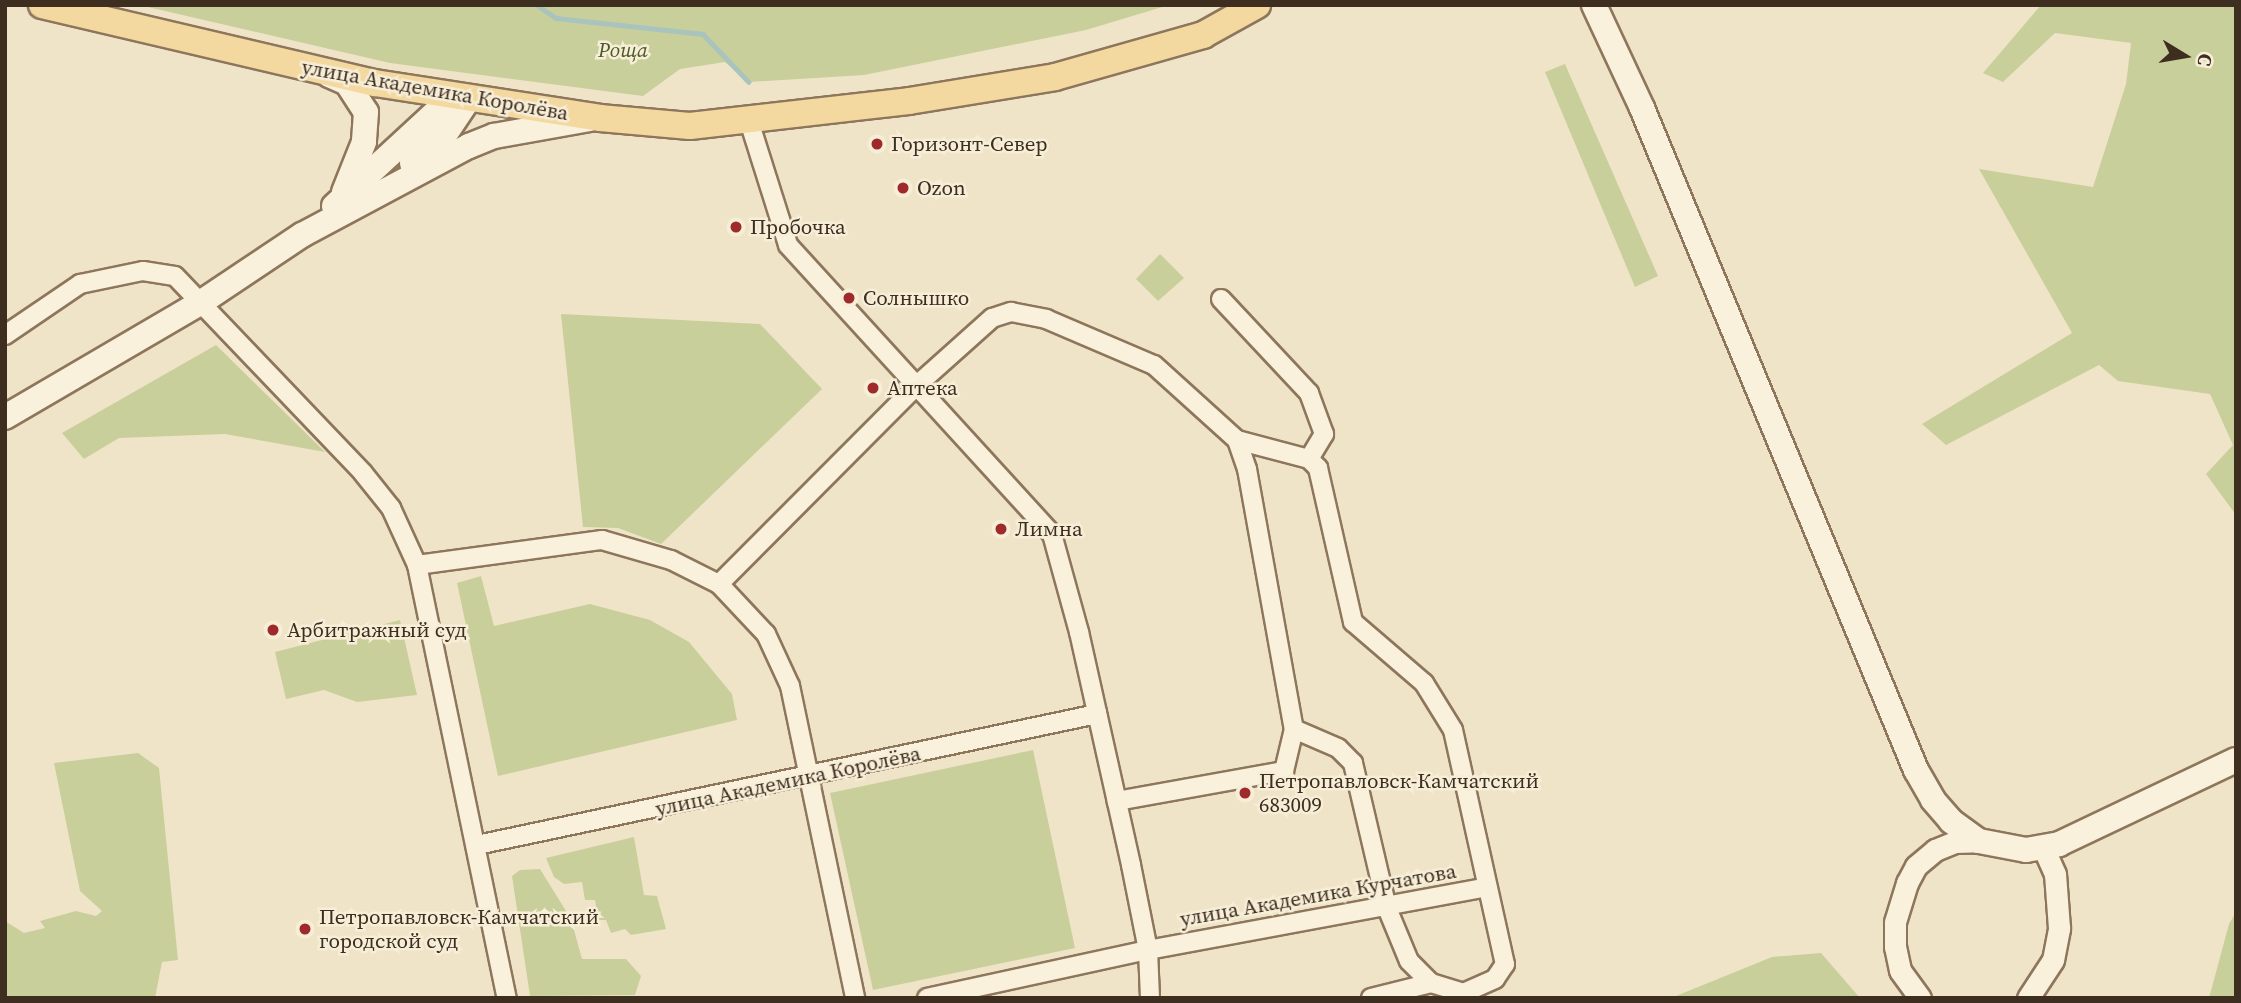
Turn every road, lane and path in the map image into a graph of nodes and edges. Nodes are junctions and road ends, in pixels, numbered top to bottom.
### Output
1 (42, 5) edge
2 (1258, 5) edge
3 (1594, 5) edge
4 (326, 73) junction
5 (460, 98) junction
6 (600, 118) junction
7 (749, 121) junction
8 (341, 199) junction
9 (368, 199) junction
10 (302, 235) junction
11 (1221, 299) dead end
12 (200, 303) junction
13 (5, 335) edge
14 (916, 386) junction
15 (5, 417) edge
16 (1237, 440) junction
17 (1309, 459) junction
18 (417, 565) junction
19 (719, 584) junction
20 (1097, 714) junction
21 (1294, 729) junction
22 (2236, 760) edge
23 (808, 778) junction
24 (1117, 801) junction
25 (1979, 841) junction
26 (477, 845) junction
27 (2043, 847) junction
28 (1488, 887) junction
29 (1387, 908) junction
30 (1148, 950) junction
31 (1431, 983) junction
32 (507, 998) edge
33 (855, 998) edge
34 (927, 998) edge
35 (1150, 998) edge
36 (1371, 998) edge
37 (1920, 998) edge
38 (2028, 998) edge

1 - 4 main road, улица Академика Королёва
2 - 7 main road, улица Академика Королёва
3 - 25 main road
4 - 5 main road, улица Академика Королёва
4 - 8 main road
5 - 6 main road, улица Академика Королёва
5 - 8 main road
5 - 9 main road
6 - 7 main road, улица Академика Королёва
6 - 9 main road
7 - 14 street
8 - 10 main road
9 - 10 main road
10 - 12 main road
11 - 17 street
12 - 13 street
12 - 15 main road
12 - 18 street
14 - 16 street
14 - 19 street
14 - 20 street
16 - 17 street
16 - 21 street
17 - 28 street, улица Академика Курчатова
18 - 19 street
18 - 26 street
19 - 23 street
20 - 23 street, улица Академика Королёва
20 - 24 street
21 - 24 street
21 - 29 street
22 - 27 main road
23 - 26 street, улица Академика Королёва
23 - 33 street
24 - 30 street
25 - 27 main road
25 - 37 street
26 - 32 street
27 - 38 street
28 - 29 street, улица Академика Курчатова
28 - 31 street
29 - 30 street, улица Академика Курчатова
29 - 31 street
30 - 34 street, улица Академика Курчатова
30 - 35 street
31 - 36 street

